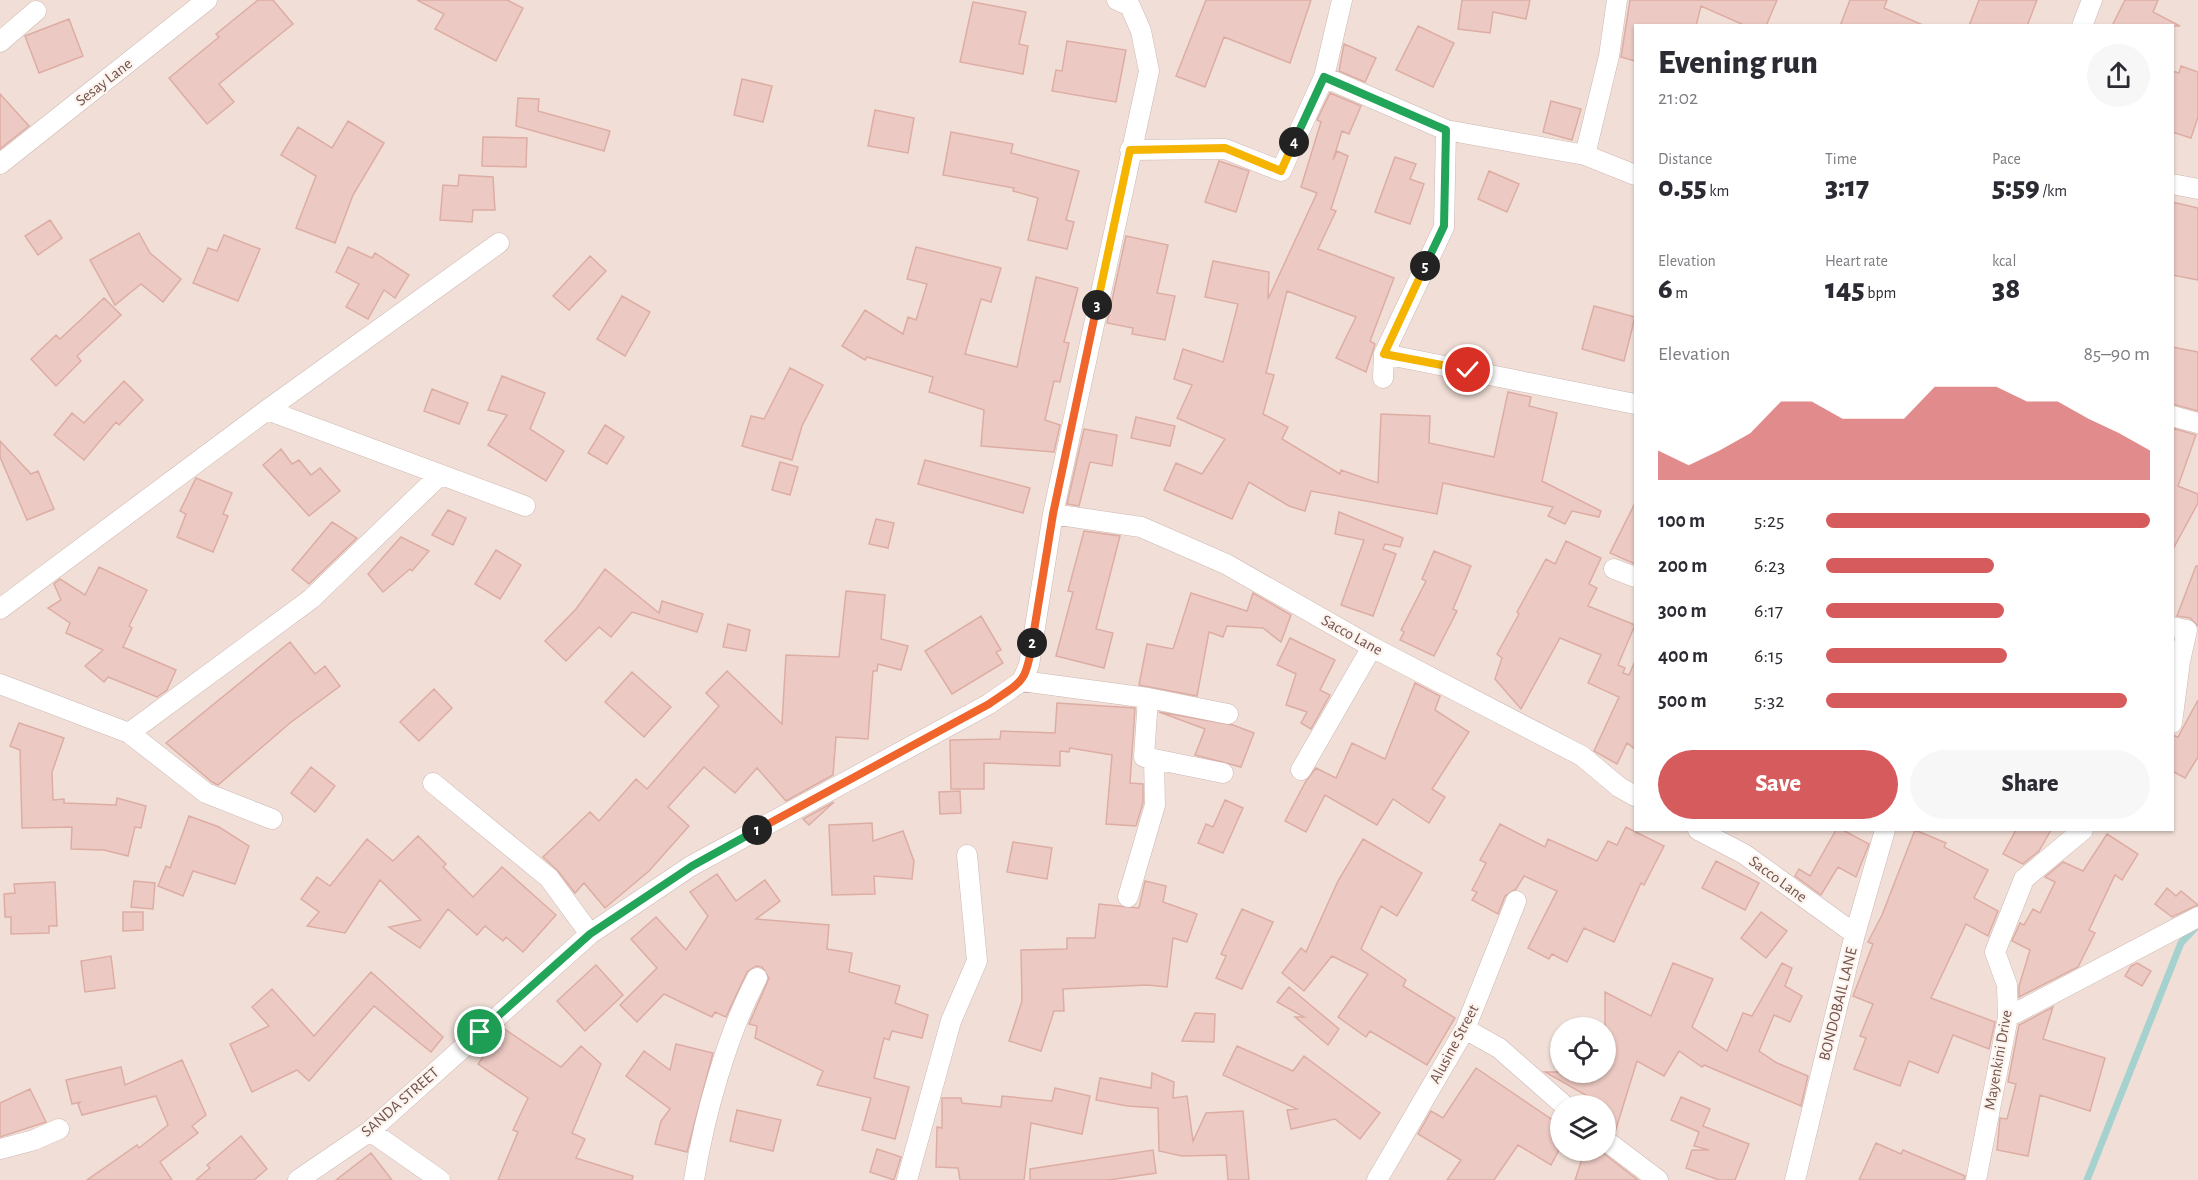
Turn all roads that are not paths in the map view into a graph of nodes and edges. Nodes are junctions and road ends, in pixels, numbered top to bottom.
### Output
1 (207, 0) edge
2 (1117, 0) edge
3 (1341, 0) edge
4 (1617, 0) edge
5 (2092, 0) edge
6 (36, 11) dead end
7 (2083, 24) edge
8 (0, 42) edge
9 (1324, 77) junction
10 (1446, 130) junction
11 (1130, 150) junction
12 (1585, 155) junction
13 (0, 164) edge
14 (1634, 175) edge
15 (2174, 183) edge
16 (2198, 189) edge
17 (499, 243) dead end
18 (1384, 354) junction
19 (1383, 378) dead end
20 (1634, 404) edge
21 (267, 410) junction
22 (2174, 417) edge
23 (2198, 423) edge
24 (439, 476) junction
25 (525, 506) dead end
26 (1053, 514) junction
27 (1614, 569) dead end
28 (1634, 578) edge
29 (0, 609) edge
30 (2174, 627) edge
31 (1372, 647) junction
32 (1022, 681) junction
33 (0, 684) edge
34 (1148, 698) junction
35 (2174, 708) edge
36 (1228, 714) dead end
37 (129, 733) junction
38 (1154, 759) junction
39 (1301, 770) dead end
40 (1223, 773) dead end
41 (433, 783) dead end
42 (1634, 795) edge
43 (272, 819) dead end
44 (1700, 831) edge
45 (1885, 831) edge
46 (2082, 831) edge
47 (967, 855) dead end
48 (1128, 897) dead end
49 (1516, 901) dead end
50 (2198, 917) edge
51 (590, 934) junction
52 (1856, 934) junction
53 (757, 978) dead end
54 (2008, 1017) junction
55 (1465, 1029) junction
56 (1552, 1095) edge
57 (59, 1129) dead end
58 (370, 1131) junction
59 (1616, 1148) edge
60 (0, 1149) edge
61 (298, 1180) edge
62 (440, 1180) edge
63 (694, 1180) edge
64 (907, 1180) edge
65 (1377, 1180) edge
66 (1658, 1180) edge
67 (1795, 1180) edge
68 (1976, 1180) edge

1 - 13 street, Sesay Lane
2 - 11 street
3 - 9 street
4 - 12 street
5 - 7 street
6 - 8 street
9 - 10 street
9 - 11 street
10 - 12 street
10 - 18 street
11 - 26 street
12 - 14 street
15 - 16 street
17 - 21 street
18 - 19 street
18 - 20 street
21 - 24 street
21 - 29 street
22 - 23 street
24 - 25 street
24 - 37 street
26 - 31 street, Sacco Lane
26 - 32 street
27 - 28 street
30 - 35 street
31 - 39 street
31 - 42 street, Sacco Lane
32 - 34 street
32 - 51 street, SANDA STREET
33 - 37 street
34 - 36 street
34 - 38 street
37 - 43 street
38 - 40 street
38 - 48 street
41 - 51 street
44 - 52 street, Sacco Lane
45 - 52 street, BONDOBAIL LANE
46 - 54 street, Mayenkini Drive
47 - 64 street
49 - 55 street, Alusine Street
50 - 54 street
51 - 58 street, SANDA STREET
52 - 67 street, BONDOBAIL LANE
53 - 63 street
54 - 68 street, Mayenkini Drive
55 - 56 street
55 - 65 street, Alusine Street
57 - 60 street
58 - 61 street, SANDA STREET
58 - 62 street
59 - 66 street

